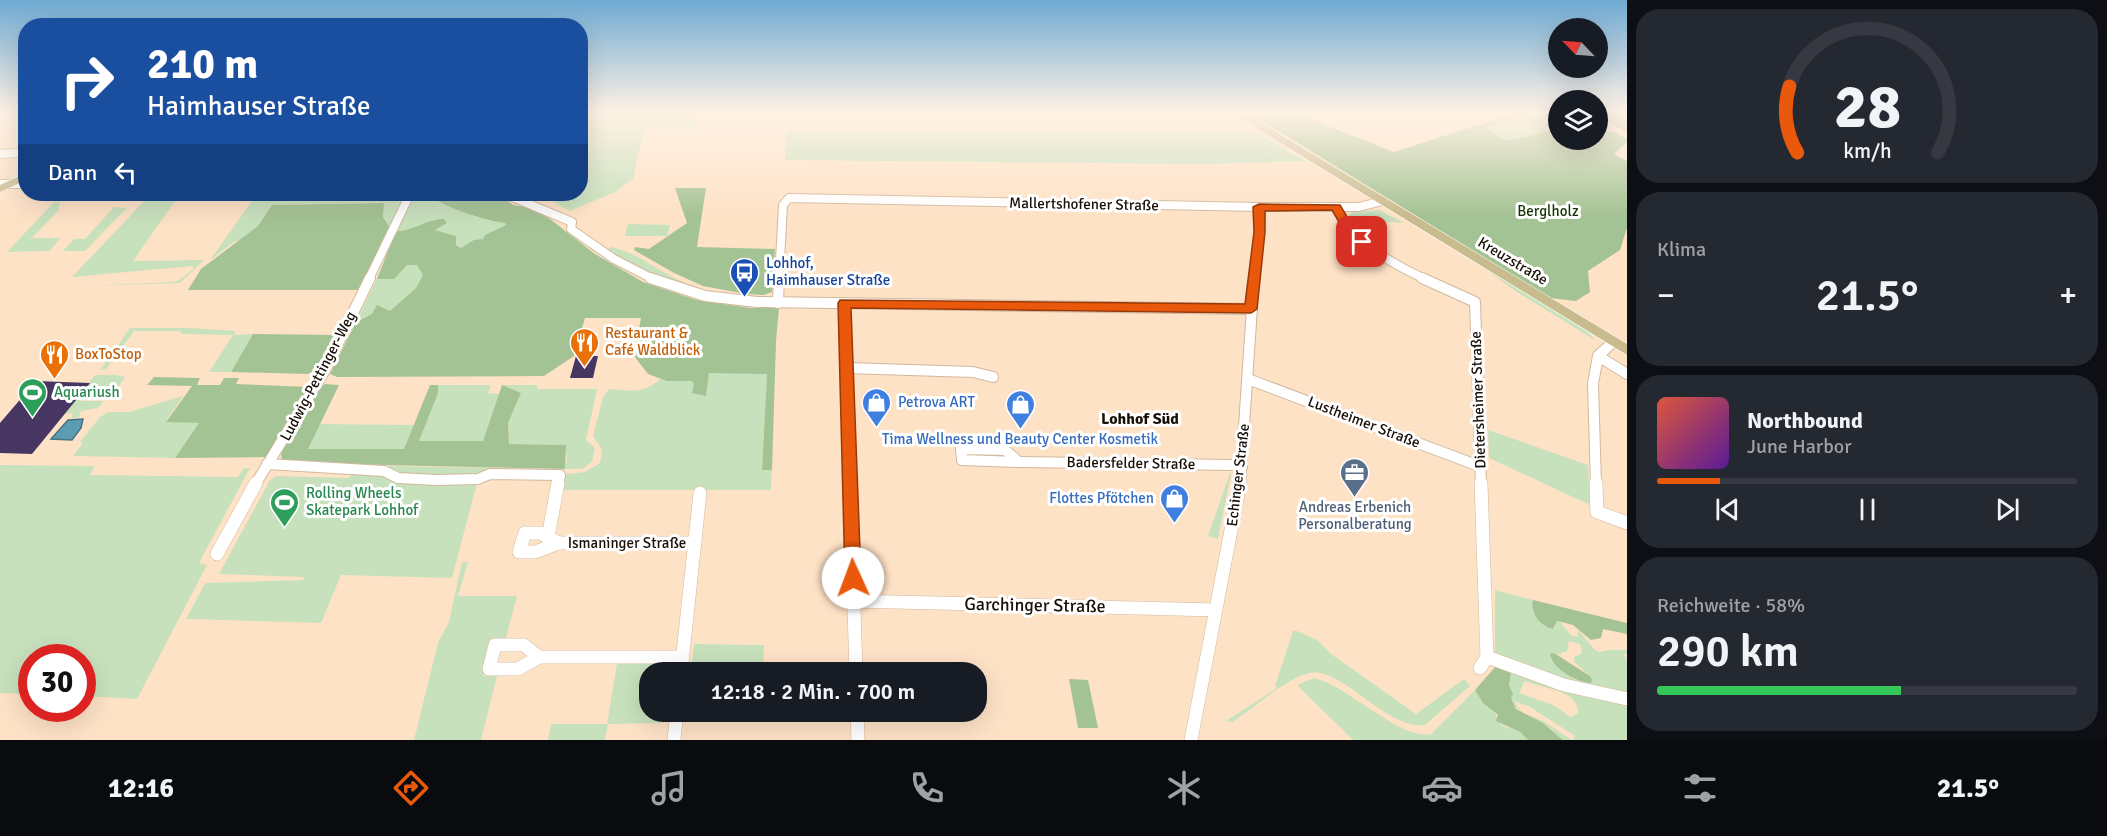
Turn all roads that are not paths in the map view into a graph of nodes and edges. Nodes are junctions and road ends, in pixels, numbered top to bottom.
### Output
1 (1292, 147) edge
2 (18, 153) edge
3 (0, 154) edge
4 (18, 179) edge
5 (18, 184) edge
6 (3, 185) edge
7 (407, 201) edge
8 (522, 201) edge
9 (1382, 201) junction
10 (1259, 207) junction
11 (1336, 207) junction
12 (778, 303) junction
13 (844, 303) junction
14 (1251, 309) junction
15 (1613, 342) junction
16 (1627, 350) edge
17 (1598, 356) junction
18 (846, 368) junction
19 (1627, 374) edge
20 (993, 377) dead end
21 (1248, 379) junction
22 (1019, 462) dead end
23 (267, 464) junction
24 (1479, 466) junction
25 (1242, 467) junction
26 (700, 493) dead end
27 (1627, 523) edge
28 (695, 543) junction
29 (217, 554) dead end
30 (854, 601) junction
31 (1216, 610) junction
32 (539, 657) dead end
33 (683, 657) junction
34 (682, 662) edge
35 (856, 662) edge
36 (1627, 699) edge
37 (676, 722) edge
38 (857, 722) edge
39 (674, 740) edge
40 (858, 740) edge
41 (1191, 740) edge

1 - 9 main road, Kreuzstraße
2 - 3 street
4 - 6 main road
5 - 6 street
7 - 23 street, Ludwig-Pettinger-Weg
8 - 12 street
9 - 11 street, Mallertshofener Straße
9 - 15 main road, Kreuzstraße
10 - 11 street, Mallertshofener Straße
10 - 12 street, Mallertshofener Straße
10 - 14 street, Echinger Straße
11 - 24 street, Dietersheimer Straße
12 - 13 street
13 - 14 street
13 - 18 street
14 - 21 street, Echinger Straße
15 - 16 main road, Kreuzstraße
15 - 17 street
17 - 19 street
17 - 27 street
18 - 20 street
18 - 30 street
21 - 24 street, Lustheimer Straße
21 - 25 street, Echinger Straße
22 - 25 street, Badersfelder Straße
23 - 28 street, Ismaninger Straße
23 - 29 street, Ludwig-Pettinger-Weg
24 - 36 street, Dietersheimer Straße
25 - 31 street, Echinger Straße
26 - 28 street, Ismaninger Straße
28 - 33 street, Ismaninger Straße
30 - 31 street, Garchinger Straße
30 - 35 street
31 - 41 street, Echinger Straße
32 - 33 street
33 - 34 street, Ismaninger Straße
37 - 39 street
38 - 40 street

